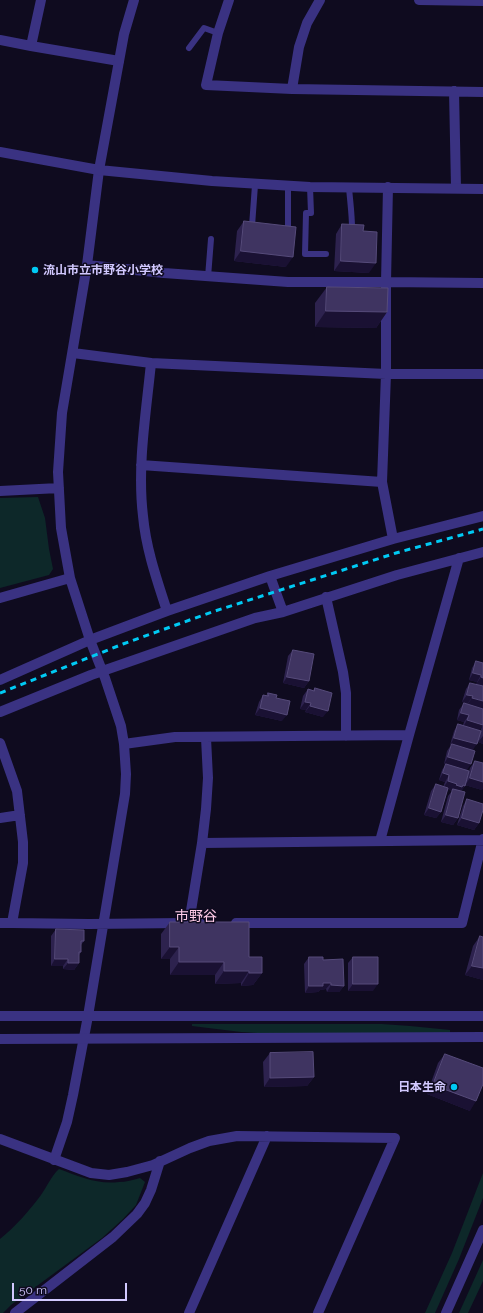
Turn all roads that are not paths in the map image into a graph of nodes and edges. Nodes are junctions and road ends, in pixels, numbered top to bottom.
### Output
1 (41, 0) edge
2 (134, 0) edge
3 (229, 0) edge
4 (320, 0) edge
5 (419, 0) edge
6 (483, 1) edge
7 (218, 33) junction
8 (0, 40) edge
9 (31, 46) junction
10 (189, 48) dead end
11 (119, 61) junction
12 (292, 89) junction
13 (454, 91) junction
14 (483, 92) edge
15 (0, 152) edge
16 (99, 170) junction
17 (254, 185) junction
18 (288, 186) junction
19 (310, 187) junction
20 (349, 187) junction
21 (388, 187) junction
22 (456, 188) junction
23 (483, 188) edge
24 (252, 226) edge
25 (288, 226) edge
26 (352, 228) edge
27 (212, 239) dead end
28 (326, 254) dead end
29 (87, 265) junction
30 (208, 276) junction
31 (386, 282) junction
32 (483, 283) edge
33 (73, 353) junction
34 (151, 364) junction
35 (386, 374) junction
36 (483, 374) edge
37 (141, 466) junction
38 (382, 482) junction
39 (59, 488) junction
40 (0, 491) edge
41 (483, 516) edge
42 (393, 539) junction
43 (483, 552) edge
44 (459, 558) junction
45 (270, 576) junction
46 (70, 578) junction
47 (326, 597) junction
48 (0, 598) edge
49 (167, 611) junction
50 (283, 612) junction
51 (90, 640) junction
52 (102, 671) junction
53 (0, 680) edge
54 (0, 712) edge
55 (409, 735) junction
56 (346, 736) junction
57 (206, 738) junction
58 (0, 743) edge
59 (124, 744) junction
60 (20, 815) junction
61 (0, 818) edge
62 (483, 839) edge
63 (380, 840) junction
64 (202, 843) junction
65 (0, 923) edge
66 (12, 923) junction
67 (189, 923) junction
68 (212, 923) edge
69 (228, 923) edge
70 (103, 924) junction
71 (0, 1016) edge
72 (88, 1016) junction
73 (483, 1016) edge
74 (483, 1037) edge
75 (0, 1039) edge
76 (83, 1039) junction
77 (267, 1136) junction
78 (0, 1139) edge
79 (54, 1160) junction
80 (160, 1161) junction
81 (483, 1230) edge
82 (15, 1313) edge
83 (189, 1313) edge
84 (318, 1313) edge
85 (446, 1313) edge

1 - 9 street
2 - 11 street
3 - 7 street
4 - 12 street
5 - 6 street
7 - 10 lane
7 - 12 street
8 - 9 street
9 - 11 street
11 - 16 street
12 - 13 street
13 - 14 street
13 - 22 street
15 - 16 street
16 - 17 street
16 - 29 street
17 - 18 street
17 - 24 lane
18 - 19 street
18 - 25 lane
19 - 20 street
19 - 28 lane
20 - 21 street
20 - 26 lane
21 - 22 street
21 - 31 street
22 - 23 street
27 - 30 lane
29 - 30 street
29 - 33 street
30 - 31 street
31 - 32 street
31 - 35 street
33 - 34 street
33 - 39 street
34 - 35 street
34 - 37 street
35 - 36 street
35 - 38 street
37 - 38 street
37 - 49 street
38 - 42 street
39 - 40 street
39 - 46 street
41 - 42 street
42 - 45 street
43 - 44 street
44 - 47 street
44 - 55 street
45 - 49 street
45 - 50 street
46 - 48 street
46 - 51 street
47 - 50 street
47 - 56 street
49 - 51 street
50 - 52 street
51 - 52 street
51 - 53 street
52 - 54 street
52 - 59 street
55 - 56 street
55 - 63 street
56 - 57 street
57 - 59 street
57 - 64 street
58 - 60 street
59 - 70 street
60 - 61 street
60 - 66 street
62 - 63 street
62 - 69 street
63 - 64 street
64 - 67 street
65 - 66 street
66 - 70 street
67 - 68 street
67 - 70 street
70 - 72 street
71 - 72 street
72 - 73 street
72 - 76 street
74 - 76 street
75 - 76 street
76 - 79 street
77 - 80 street
77 - 83 street
77 - 84 street
78 - 79 street
79 - 80 street
80 - 82 street
81 - 85 street

